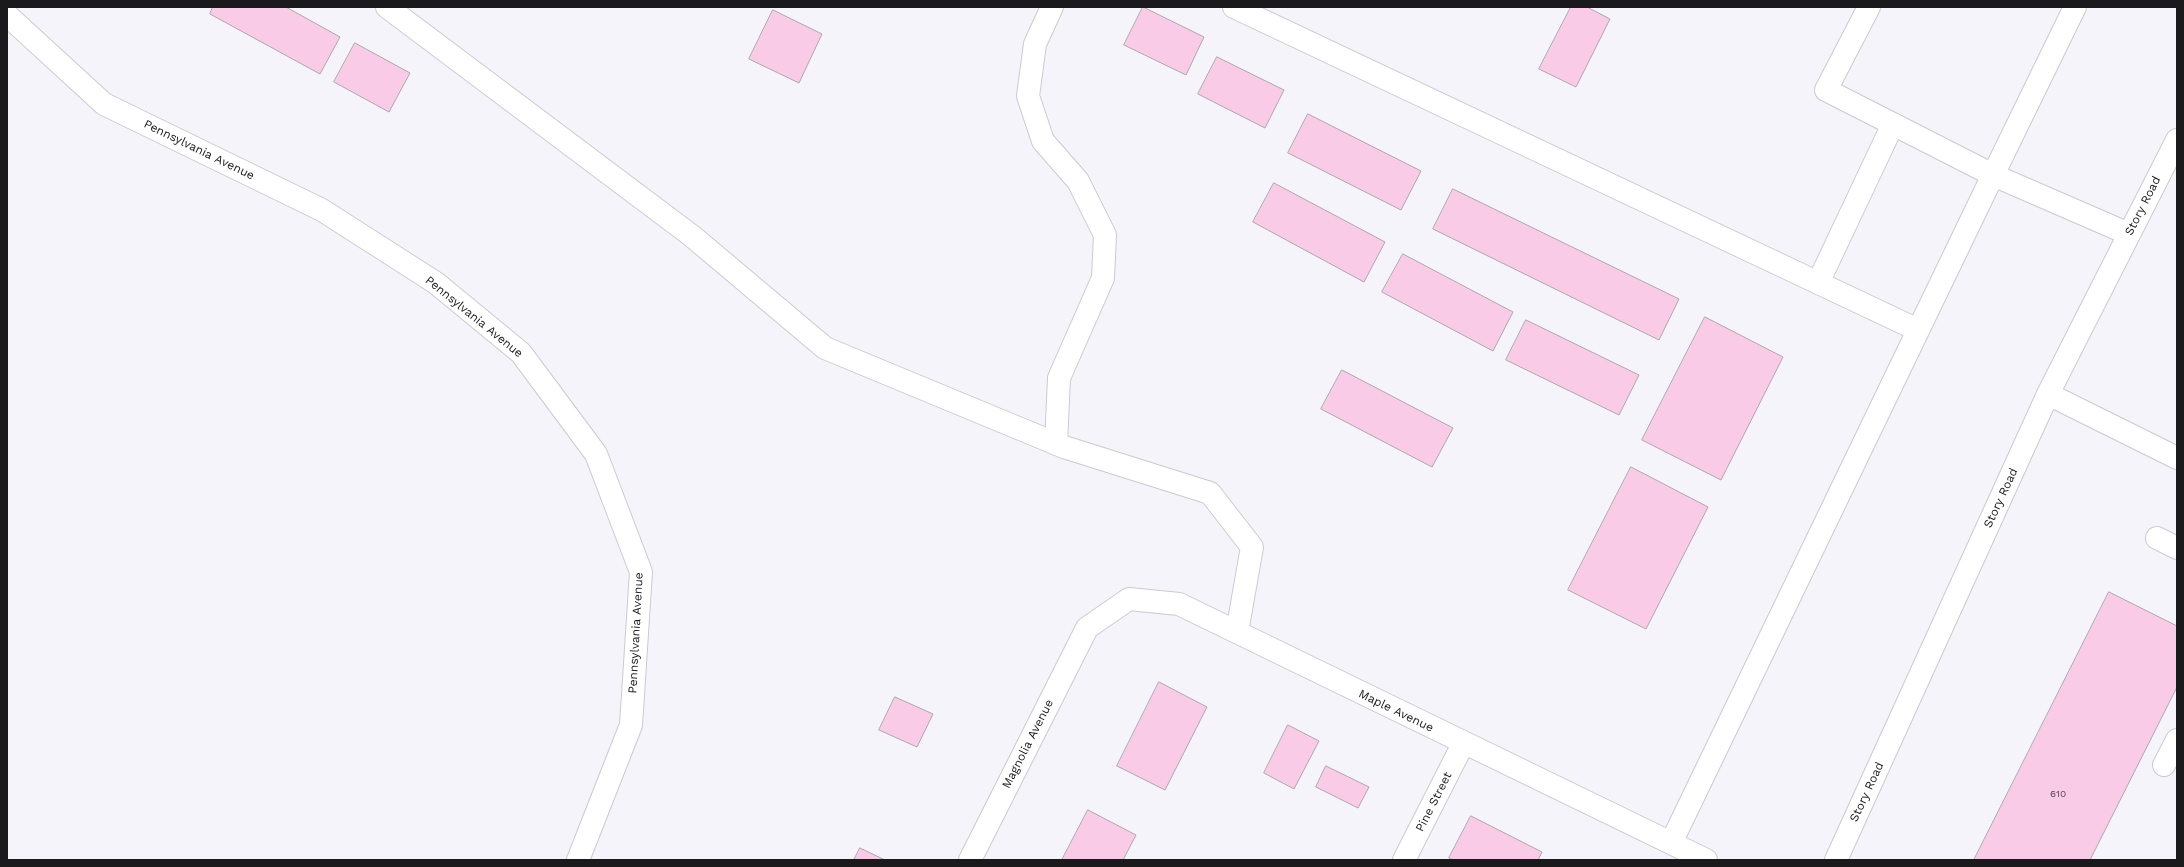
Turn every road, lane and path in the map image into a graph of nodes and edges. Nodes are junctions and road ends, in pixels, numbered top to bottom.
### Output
1 (387, 7) edge
2 (1052, 7) edge
3 (1234, 7) edge
4 (1868, 7) edge
5 (2075, 7) edge
6 (7, 15) edge
7 (1893, 124) junction
8 (2177, 140) edge
9 (1993, 175) junction
10 (2129, 234) junction
11 (1818, 283) junction
12 (1918, 330) junction
13 (2048, 394) junction
14 (1056, 444) junction
15 (2177, 458) edge
16 (2157, 538) dead end
17 (2177, 548) edge
18 (1087, 628) joint
19 (1237, 632) junction
20 (2177, 740) edge
21 (1463, 744) junction
22 (2164, 765) dead end
23 (1671, 843) junction
24 (578, 860) edge
25 (970, 860) edge
26 (1404, 860) edge
27 (1706, 860) edge
28 (1836, 860) edge

1 - 14 street
2 - 14 street
3 - 11 street
4 - 7 street
5 - 9 street
6 - 24 street, Pennsylvania Avenue
7 - 9 street
7 - 11 street
8 - 10 street, Story Road
9 - 10 street
9 - 12 street
10 - 13 street, Story Road
11 - 12 street
12 - 23 street
13 - 15 street
13 - 28 street, Story Road
14 - 19 street
16 - 17 street
18 - 19 street, Maple Avenue
18 - 25 street, Magnolia Avenue
19 - 21 street, Maple Avenue
20 - 22 street
21 - 23 street, Maple Avenue
21 - 26 street, Pine Street
23 - 27 street, Maple Avenue

